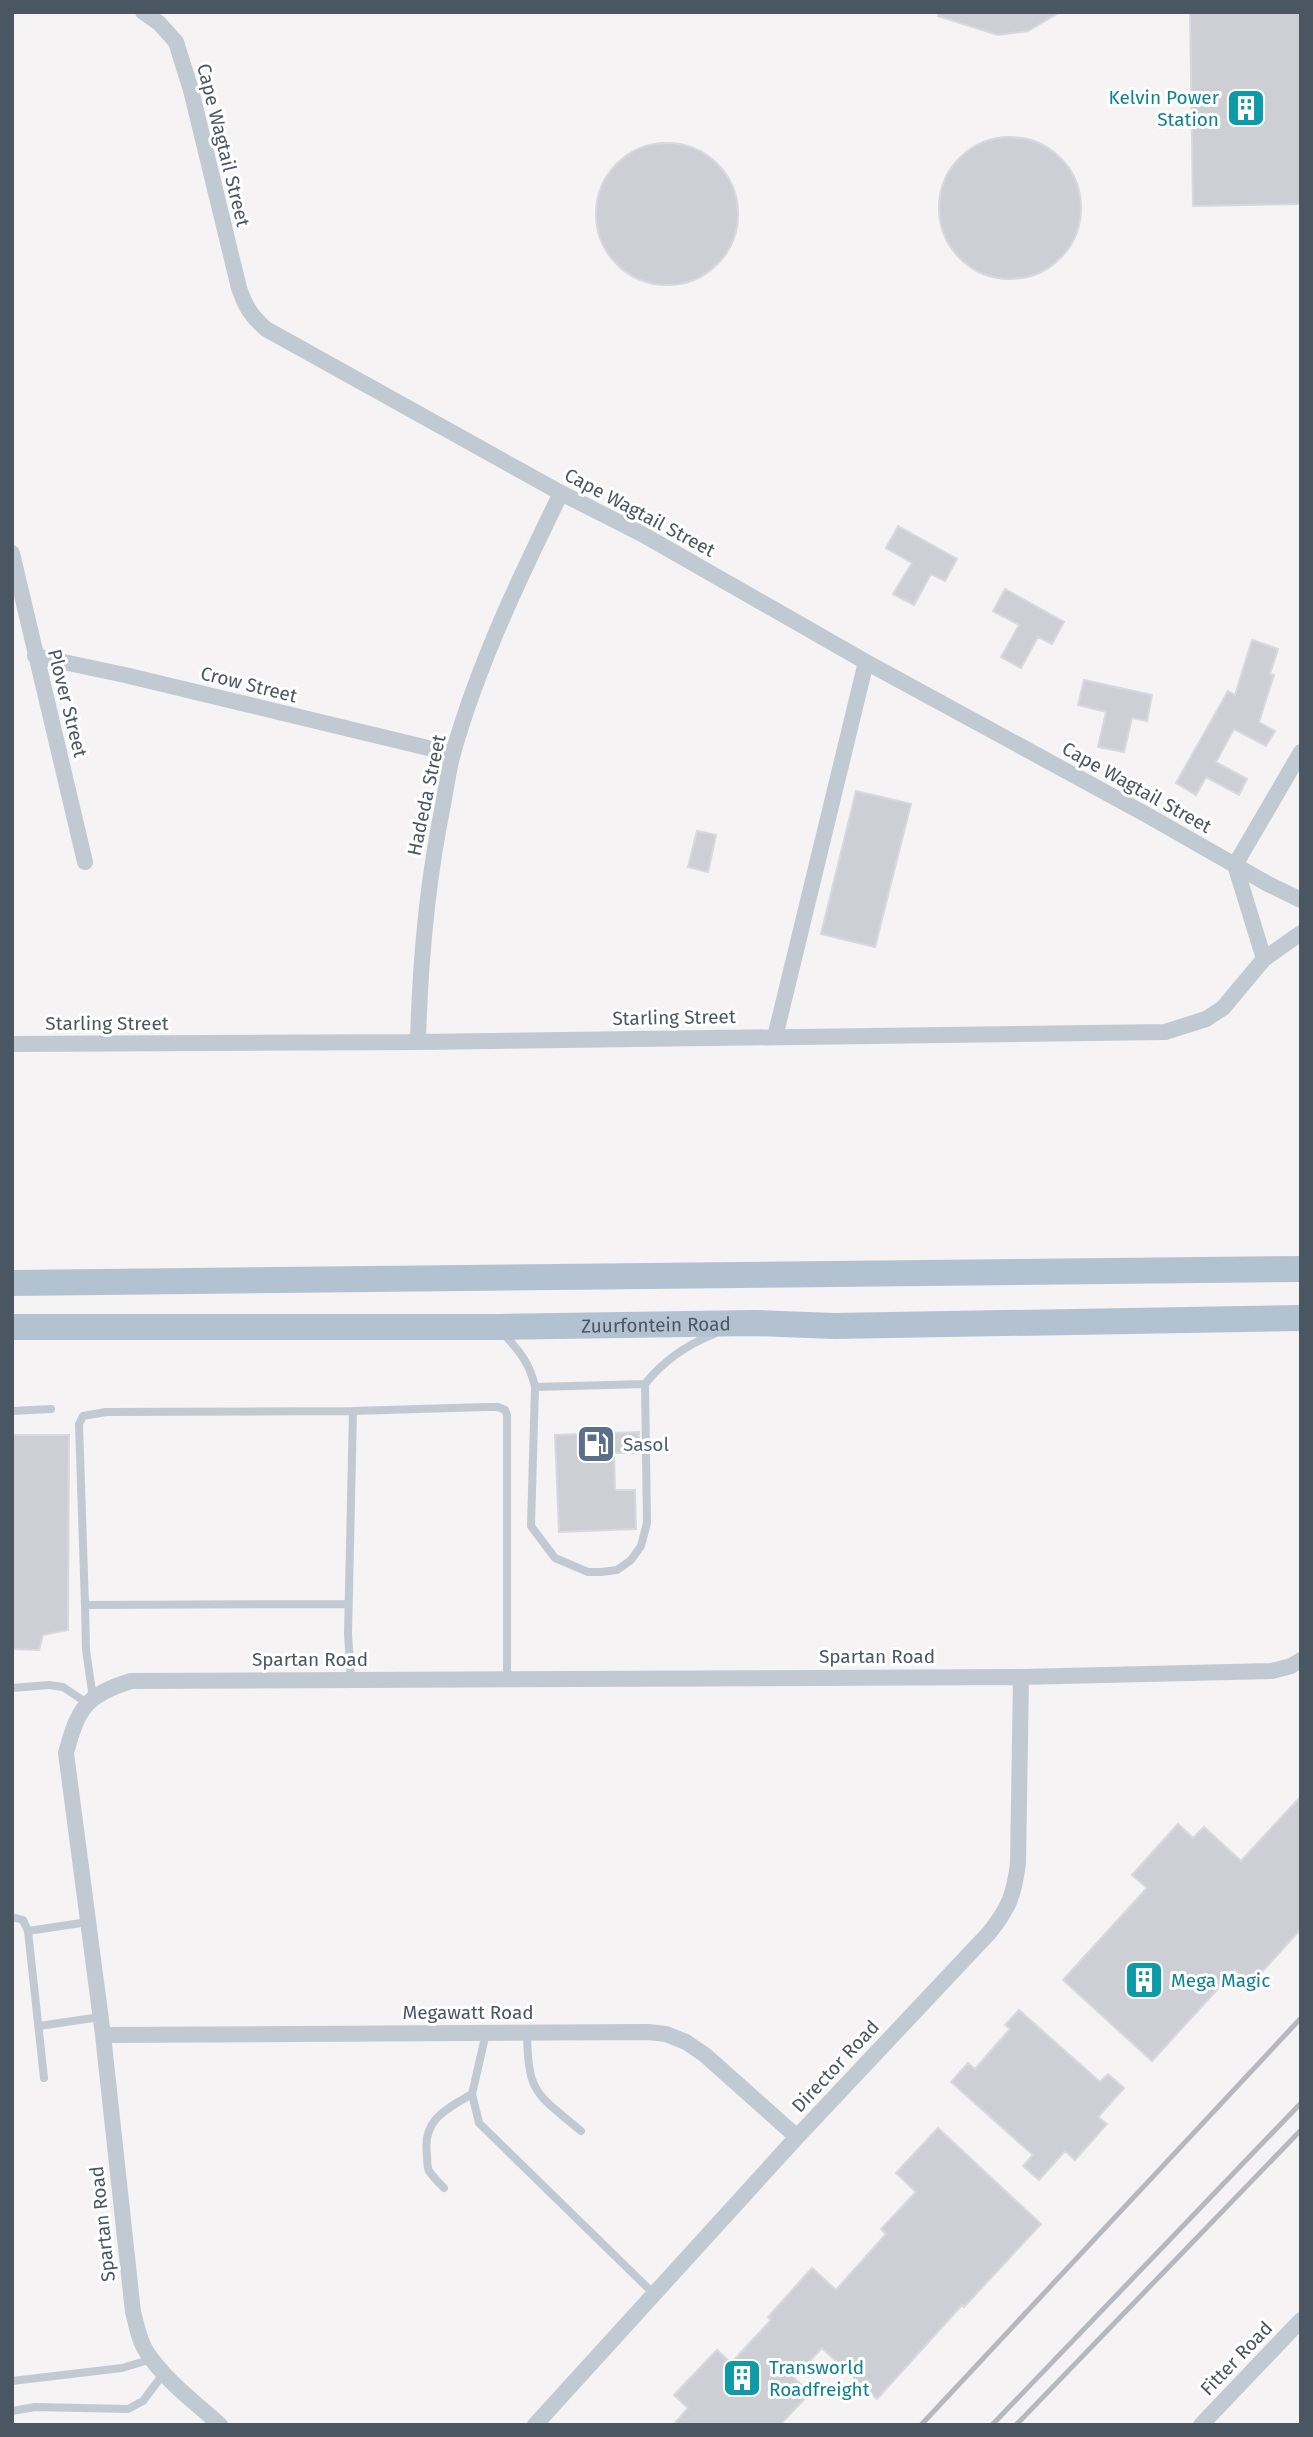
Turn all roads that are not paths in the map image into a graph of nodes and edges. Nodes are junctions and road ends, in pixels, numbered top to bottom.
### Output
1 (143, 12) edge
2 (561, 493) junction
3 (12, 553) edge
4 (35, 656) junction
5 (866, 662) junction
6 (1301, 752) edge
7 (453, 754) junction
8 (85, 862) dead end
9 (1235, 865) junction
10 (1301, 900) edge
11 (1301, 933) edge
12 (1264, 959) junction
13 (775, 1037) junction
14 (418, 1042) junction
15 (12, 1044) edge
16 (1301, 1269) edge
17 (12, 1283) edge
18 (1301, 1318) edge
19 (754, 1323) junction
20 (12, 1327) edge
21 (498, 1327) junction
22 (645, 1384) junction
23 (534, 1387) junction
24 (51, 1409) dead end
25 (12, 1411) edge
26 (353, 1411) junction
27 (348, 1604) junction
28 (85, 1605) junction
29 (1301, 1660) edge
30 (1021, 1676) junction
31 (351, 1679) junction
32 (507, 1679) junction
33 (12, 1688) edge
34 (90, 1701) junction
35 (12, 1917) edge
36 (88, 1922) junction
37 (29, 1931) junction
38 (100, 2017) junction
39 (39, 2026) junction
40 (527, 2032) junction
41 (486, 2033) junction
42 (103, 2035) junction
43 (44, 2078) dead end
44 (472, 2094) junction
45 (581, 2131) dead end
46 (797, 2137) junction
47 (444, 2188) dead end
48 (654, 2294) junction
49 (1301, 2320) edge
50 (152, 2359) junction
51 (164, 2373) junction
52 (12, 2381) edge
53 (12, 2411) edge
54 (220, 2425) edge
55 (535, 2425) edge
56 (1201, 2425) edge

1 - 2 street, Cape Wagtail Street
2 - 5 street, Cape Wagtail Street
2 - 7 street, Hadeda Street
3 - 4 street, Plover Street
4 - 7 street, Crow Street
4 - 8 street, Plover Street
5 - 9 street, Cape Wagtail Street
5 - 13 street
6 - 9 street
7 - 14 street, Hadeda Street
9 - 10 street, Cape Wagtail Street
9 - 12 street
11 - 12 street, Starling Street
12 - 13 street, Starling Street
13 - 14 street, Starling Street
14 - 15 street, Starling Street
16 - 17 main road
18 - 19 main road, Zuurfontein Road
19 - 21 main road, Zuurfontein Road
19 - 22 lane
20 - 21 main road, Zuurfontein Road
21 - 23 lane
22 - 23 lane
22 - 23 lane
24 - 25 lane
26 - 27 lane
26 - 28 lane
26 - 32 lane
27 - 28 lane
27 - 31 lane
28 - 34 lane
29 - 30 street, Spartan Road
30 - 32 street, Spartan Road
30 - 46 street, Director Road
31 - 32 street, Spartan Road
31 - 34 street, Spartan Road
33 - 34 lane
34 - 36 street, Spartan Road
35 - 37 lane
36 - 37 lane
36 - 38 street, Spartan Road
37 - 39 lane
38 - 39 lane
38 - 42 street, Spartan Road
39 - 43 lane
40 - 41 street, Megawatt Road
40 - 45 lane
40 - 46 street, Megawatt Road
41 - 42 street, Megawatt Road
41 - 44 lane
42 - 50 street, Spartan Road
44 - 47 lane
44 - 48 lane
46 - 48 street, Director Road
48 - 55 street, Director Road
49 - 56 street, Fitter Road
50 - 51 street, Spartan Road
50 - 52 lane
51 - 53 lane
51 - 54 street, Spartan Road

